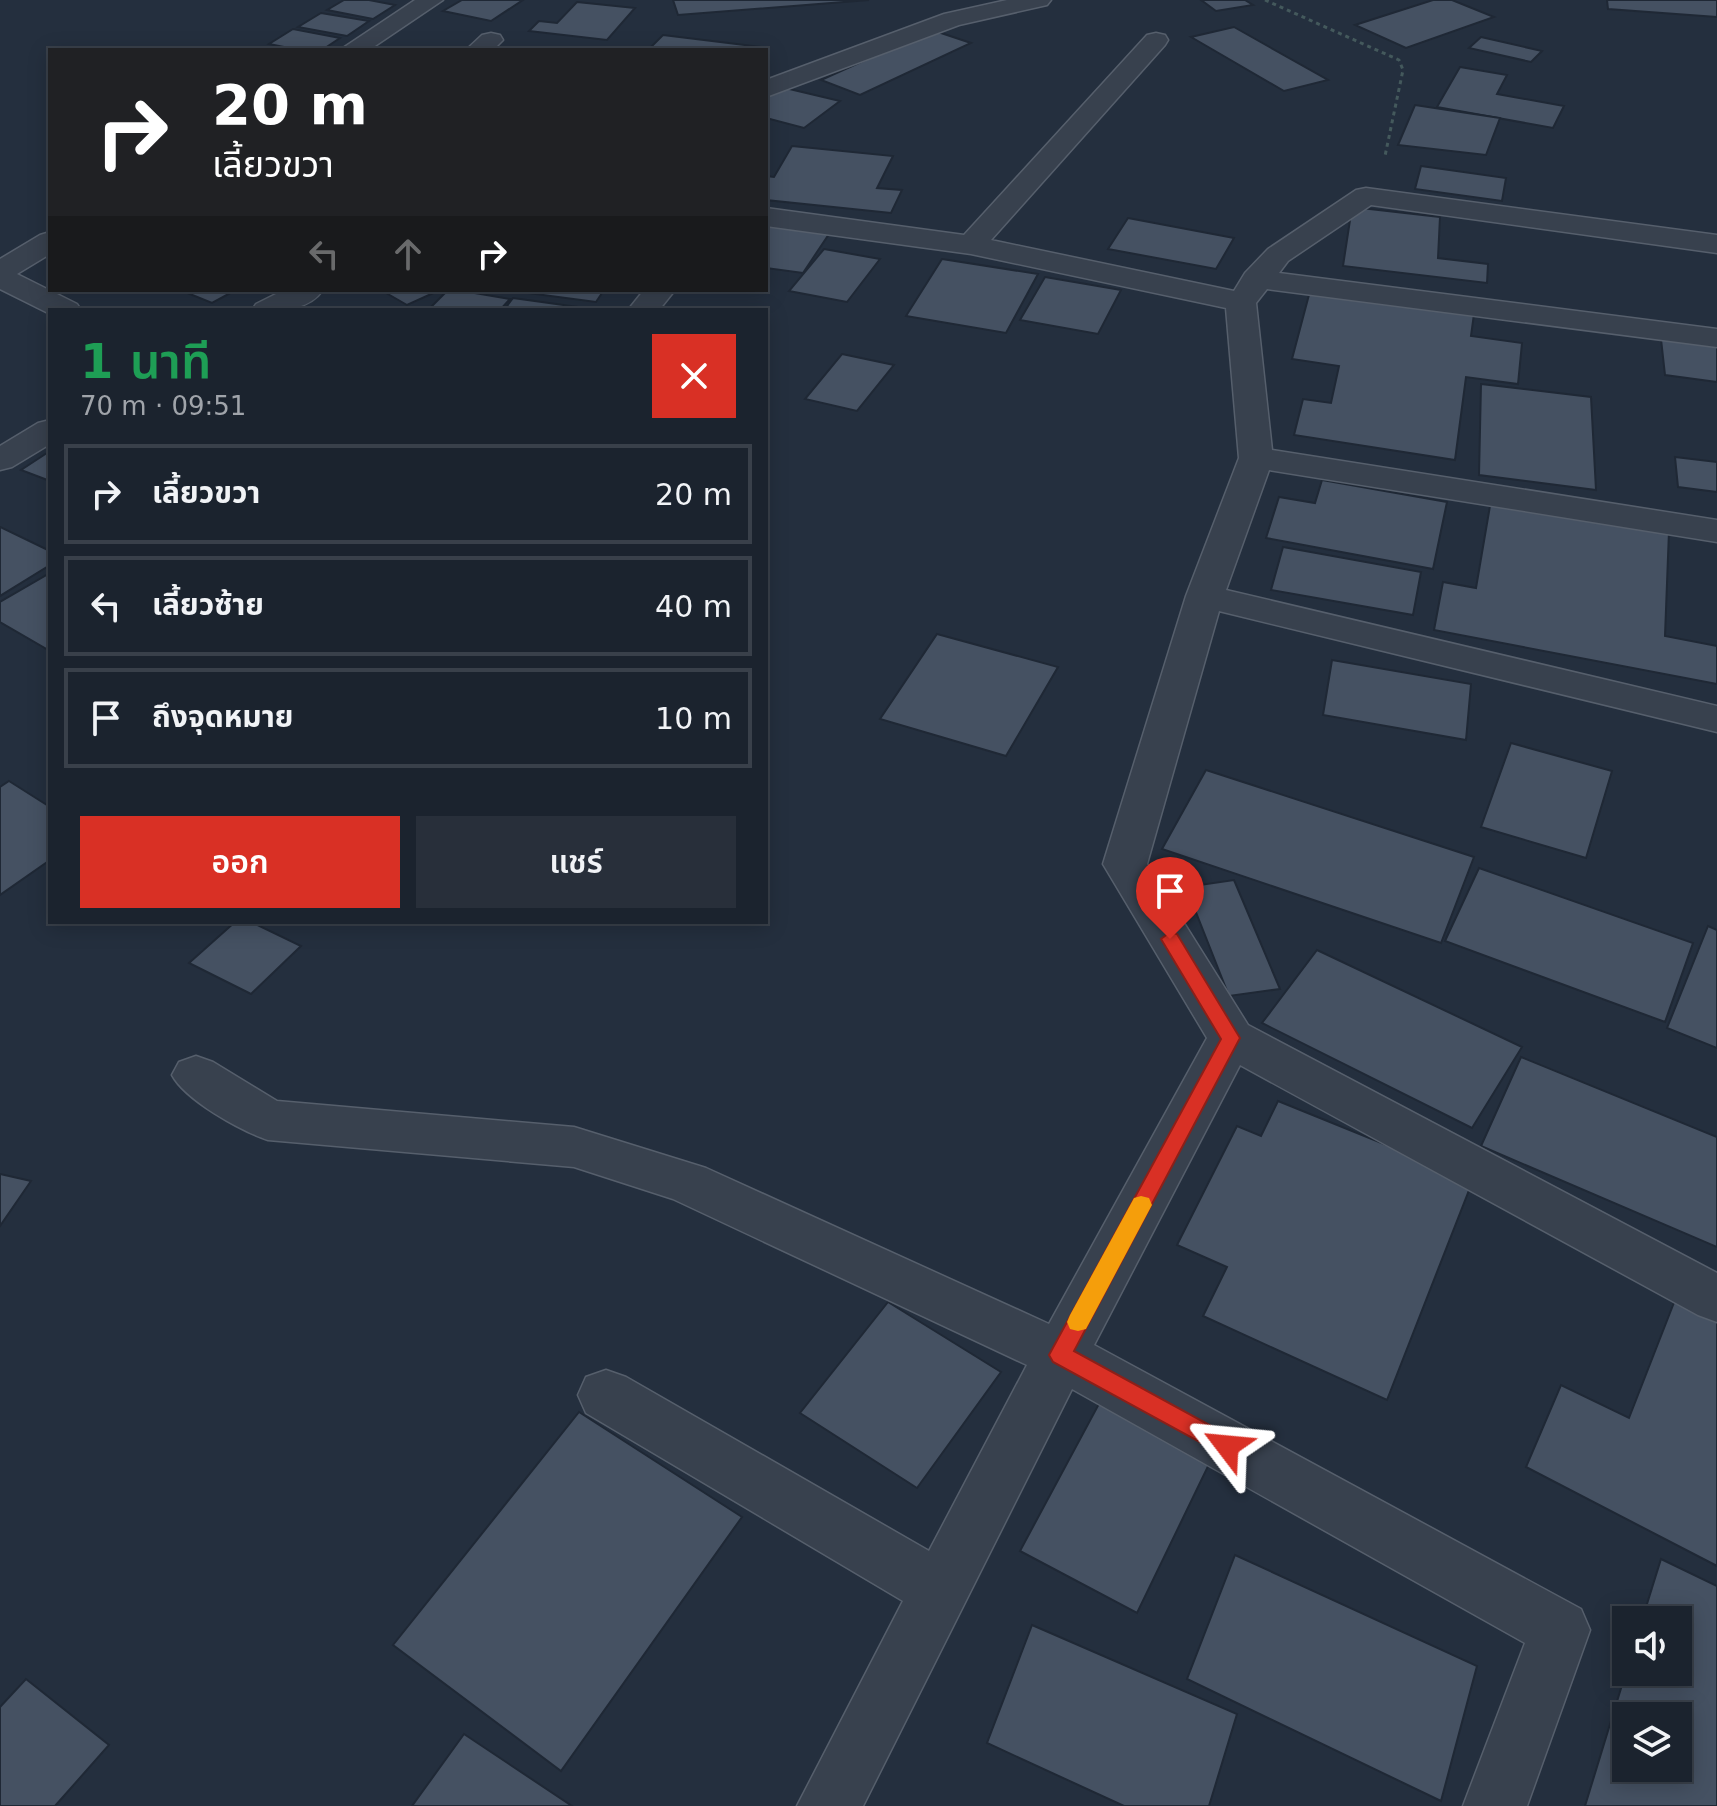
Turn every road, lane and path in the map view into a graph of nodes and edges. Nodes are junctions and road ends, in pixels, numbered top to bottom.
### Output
1 (431, 0) edge
2 (936, 0) edge
3 (1039, 0) edge
4 (1265, 0) edge
5 (952, 19) junction
6 (1156, 40) dead end
7 (355, 48) edge
8 (768, 88) edge
9 (1366, 196) junction
10 (768, 217) edge
11 (48, 242) edge
12 (1717, 244) edge
13 (971, 245) junction
14 (0, 274) edge
15 (1249, 291) junction
16 (304, 292) edge
17 (658, 292) edge
18 (62, 308) edge
19 (271, 308) edge
20 (645, 308) edge
21 (1717, 338) edge
22 (48, 431) edge
23 (1256, 458) junction
24 (0, 460) edge
25 (1717, 531) edge
26 (1205, 596) junction
27 (1717, 719) edge
28 (1231, 1038) junction
29 (196, 1075) dead end
30 (1717, 1299) edge
31 (1061, 1355) junction
32 (606, 1395) dead end
33 (940, 1590) junction
34 (829, 1806) edge
35 (1495, 1806) edge

1 - 7 street
2 - 5 street
3 - 5 street
4 - 9 path
5 - 8 street
6 - 13 street
9 - 12 street
9 - 15 street
10 - 13 street
11 - 14 street
13 - 15 street
14 - 18 street
15 - 21 street
15 - 23 street
16 - 19 street
17 - 20 street
22 - 24 street
23 - 25 street
23 - 26 street
26 - 27 street
26 - 28 street
28 - 30 street
28 - 31 street
29 - 31 street
31 - 33 street
31 - 35 street
32 - 33 street
33 - 34 street

